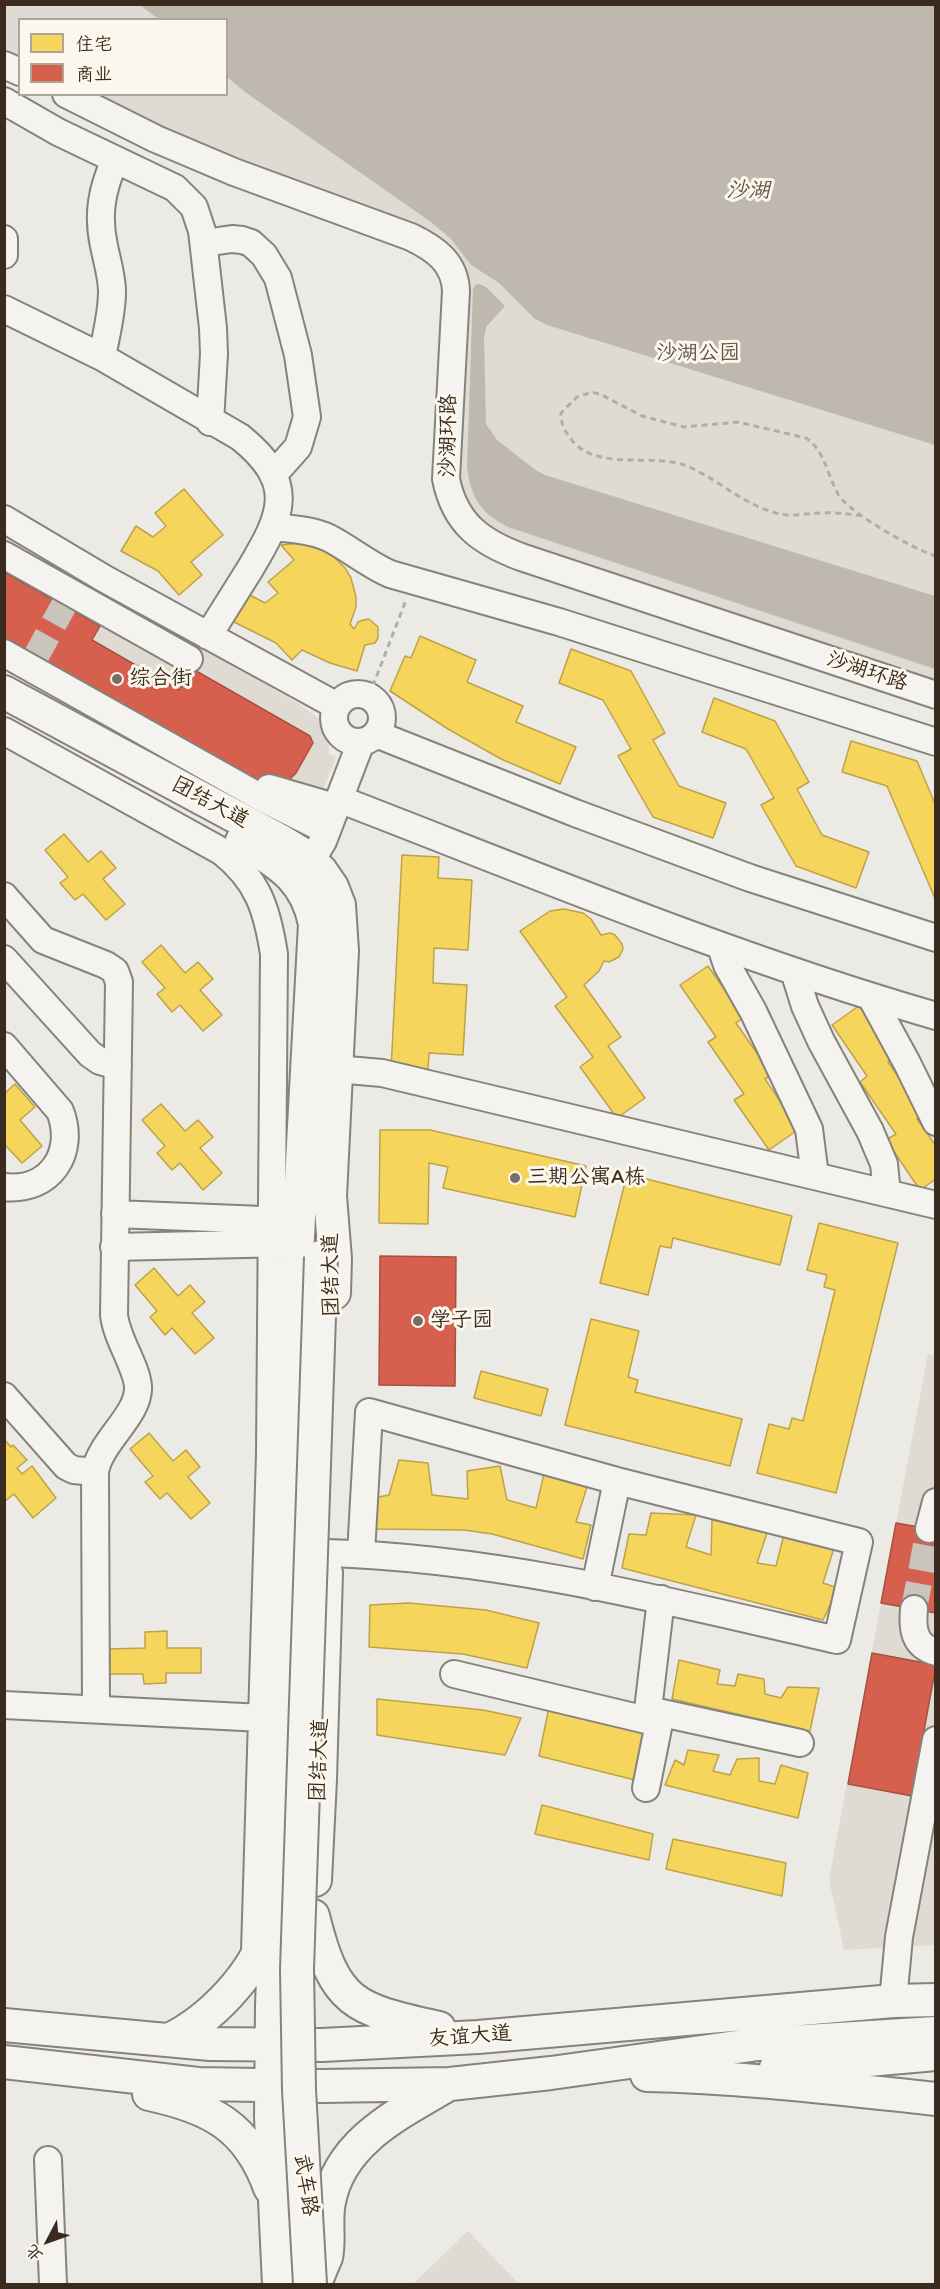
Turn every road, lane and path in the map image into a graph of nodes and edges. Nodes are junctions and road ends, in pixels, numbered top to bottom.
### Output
1 (4, 65) edge
2 (18, 71) edge
3 (70, 96) edge
4 (5, 105) edge
5 (116, 159) junction
6 (4, 239) edge
7 (204, 243) junction
8 (4, 255) edge
9 (4, 309) edge
10 (102, 357) junction
11 (210, 422) junction
12 (273, 475) junction
13 (862, 516) junction
14 (4, 519) edge
15 (273, 527) junction
16 (4, 555) edge
17 (936, 556) edge
18 (414, 581) junction
19 (208, 636) junction
20 (4, 652) edge
21 (189, 659) dead end
22 (4, 692) edge
23 (936, 695) edge
24 (369, 696) junction
25 (337, 706) junction
26 (4, 711) edge
27 (4, 731) edge
28 (362, 738) junction
29 (936, 742) edge
30 (326, 810) junction
31 (307, 858) junction
32 (4, 896) edge
33 (936, 938) edge
34 (721, 947) junction
35 (4, 959) edge
36 (794, 971) junction
37 (871, 997) junction
38 (936, 1016) edge
39 (4, 1046) edge
40 (118, 1066) junction
41 (336, 1069) junction
42 (936, 1122) edge
43 (815, 1176) junction
44 (4, 1187) edge
45 (888, 1193) junction
46 (330, 1196) junction
47 (936, 1205) edge
48 (115, 1214) junction
49 (293, 1240) junction
50 (114, 1247) junction
51 (4, 1396) edge
52 (95, 1472) junction
53 (617, 1481) junction
54 (936, 1502) edge
55 (929, 1529) tunnel mouth
56 (326, 1553) junction
57 (361, 1554) junction
58 (595, 1587) junction
59 (661, 1599) junction
60 (914, 1609) tunnel mouth
61 (936, 1652) edge
62 (454, 1674) dead end
63 (4, 1705) edge
64 (96, 1709) junction
65 (263, 1718) junction
66 (660, 1718) junction
67 (936, 1740) edge
68 (800, 1743) dead end
69 (646, 1788) dead end
70 (276, 1869) junction
71 (313, 1916) junction
72 (255, 1958) junction
73 (936, 2000) edge
74 (893, 2001) junction
75 (4, 2025) edge
76 (936, 2033) edge
77 (478, 2037) junction
78 (169, 2040) junction
79 (282, 2045) junction
80 (936, 2054) edge
81 (11, 2063) edge
82 (550, 2073) junction
83 (936, 2075) edge
84 (692, 2076) junction
85 (757, 2081) junction
86 (450, 2084) junction
87 (283, 2085) junction
88 (936, 2099) edge
89 (48, 2160) dead end
90 (275, 2204) junction
91 (311, 2282) edge
92 (53, 2284) edge
93 (279, 2284) edge

1 - 2 street
3 - 23 street, 沙湖环路
4 - 5 street
5 - 7 street
5 - 10 street
6 - 8 street
7 - 11 street
7 - 12 street
9 - 10 street
10 - 11 street
11 - 12 street
12 - 15 street
13 - 13 path
13 - 17 path
14 - 19 street
15 - 18 street
15 - 19 street
16 - 21 street
18 - 24 path
18 - 29 street
19 - 25 street
20 - 30 street
22 - 31 main road, 团结大道
24 - 25 street
24 - 28 street
25 - 28 street
26 - 49 main road, 团结大道
27 - 49 street
28 - 30 street
28 - 33 street
30 - 31 street
30 - 31 street
30 - 34 street
31 - 41 main road, 团结大道
32 - 40 street
34 - 36 street
34 - 43 street
35 - 40 street
36 - 37 street
36 - 45 street
37 - 38 street
37 - 42 street
39 - 44 street
40 - 48 street
41 - 43 street
41 - 46 main road, 团结大道
43 - 45 street
45 - 47 street
46 - 49 main road
46 - 56 main road, 团结大道
48 - 49 street
48 - 50 street
49 - 50 street
49 - 65 street
49 - 70 main road, 团结大道
49 - 91 main road, bridge
49 - 91 main road
50 - 52 street
51 - 52 street
52 - 64 street
53 - 57 street
53 - 58 street
53 - 59 street
54 - 55 street
56 - 57 street
56 - 71 main road, 团结大道
57 - 58 street
58 - 59 street
59 - 66 street
60 - 61 street
62 - 66 street
63 - 64 street
64 - 65 street
65 - 72 street
66 - 68 street
66 - 69 street
67 - 74 street
70 - 72 main road
70 - 79 main road, 团结大道
71 - 77 main road
71 - 79 main road, 团结大道
72 - 78 main road
73 - 74 main road, 友谊大道
74 - 77 main road, 友谊大道
75 - 78 main road, 友谊大道
76 - 82 main road, 友谊大道
77 - 79 main road, 友谊大道
78 - 79 main road, 友谊大道
79 - 87 main road
80 - 84 main road, 友谊大道
81 - 87 main road, 友谊大道
81 - 90 main road
82 - 84 main road, 友谊大道
82 - 86 main road, 友谊大道
83 - 85 main road
84 - 85 main road, 友谊大道
85 - 88 main road, 友谊大道
86 - 87 main road, 友谊大道
86 - 91 main road
87 - 90 main road, 武车路
87 - 91 main road, 武车路
89 - 92 street
90 - 93 main road, 武车路

